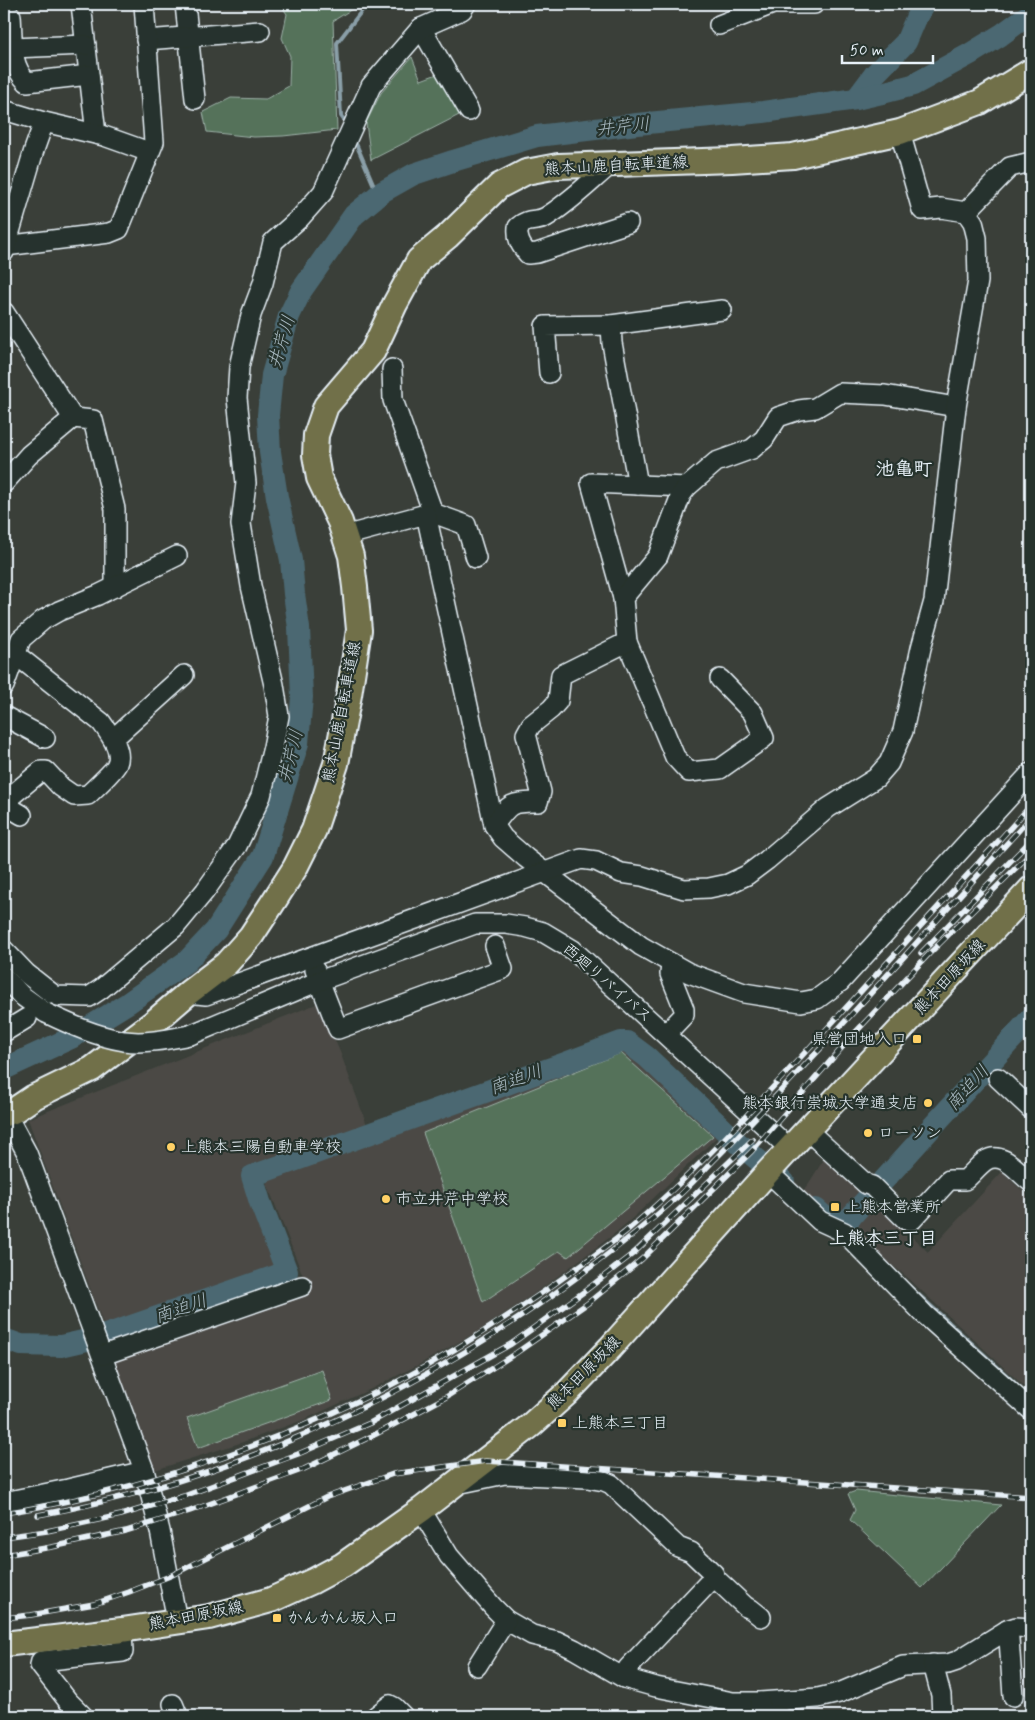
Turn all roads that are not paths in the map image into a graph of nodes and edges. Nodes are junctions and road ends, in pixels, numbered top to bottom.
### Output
1 (81, 4) edge
2 (144, 4) edge
3 (185, 4) edge
4 (466, 4) edge
5 (775, 4) edge
6 (814, 4) edge
7 (445, 10) edge
8 (4, 13) edge
9 (719, 25) dead end
10 (421, 28) junction
11 (260, 31) dead end
12 (188, 37) junction
13 (146, 40) junction
14 (86, 45) junction
15 (12, 48) junction
16 (1031, 71) edge
17 (89, 75) junction
18 (195, 99) dead end
19 (4, 110) edge
20 (469, 110) dead end
21 (44, 122) junction
22 (900, 132) junction
23 (96, 134) junction
24 (149, 152) junction
25 (1031, 162) edge
26 (610, 165) junction
27 (966, 212) junction
28 (628, 223) dead end
29 (5, 249) edge
30 (722, 310) dead end
31 (4, 312) edge
32 (611, 325) junction
33 (392, 369) dead end
34 (549, 373) dead end
35 (956, 407) junction
36 (73, 418) junction
37 (4, 483) edge
38 (638, 485) junction
39 (687, 488) junction
40 (430, 513) junction
41 (344, 536) junction
42 (177, 556) dead end
43 (476, 558) dead end
44 (115, 587) junction
45 (623, 598) junction
46 (627, 642) junction
47 (15, 654) junction
48 (184, 675) dead end
49 (720, 679) dead end
50 (4, 686) edge
51 (4, 716) edge
52 (45, 738) dead end
53 (113, 739) junction
54 (1031, 773) edge
55 (4, 803) edge
56 (22, 815) dead end
57 (494, 825) junction
58 (545, 873) junction
59 (1031, 889) edge
60 (495, 946) dead end
61 (4, 950) edge
62 (310, 958) junction
63 (671, 963) junction
64 (4, 977) edge
65 (319, 981) junction
66 (188, 993) junction
67 (50, 1003) junction
68 (27, 1018) dead end
69 (4, 1032) edge
70 (666, 1034) junction
71 (998, 1078) dead end
72 (1031, 1108) edge
73 (4, 1112) edge
74 (808, 1131) junction
75 (790, 1149) junction
76 (768, 1172) junction
77 (1031, 1182) edge
78 (302, 1286) dead end
79 (101, 1352) junction
80 (1031, 1410) edge
81 (144, 1470) junction
82 (455, 1484) junction
83 (4, 1502) edge
84 (421, 1510) junction
85 (714, 1577) junction
86 (760, 1617) dead end
87 (506, 1620) junction
88 (177, 1621) junction
89 (1031, 1628) edge
90 (122, 1630) junction
91 (1007, 1630) junction
92 (4, 1644) edge
93 (933, 1664) junction
94 (478, 1666) dead end
95 (624, 1678) junction
96 (1013, 1696) dead end
97 (760, 1702) junction
98 (732, 1709) edge
99 (83, 1716) edge
100 (376, 1716) edge
101 (403, 1716) edge
102 (780, 1716) edge
103 (942, 1716) edge

1 - 14 street
2 - 13 street
3 - 12 street
4 - 7 street
5 - 6 street
5 - 9 street
7 - 10 street
8 - 15 street
10 - 20 street
10 - 67 street
11 - 12 street
12 - 13 street
12 - 18 street
13 - 24 street
14 - 15 street
14 - 17 street
15 - 17 street
16 - 22 main road, 熊本山鹿自転車道線
17 - 23 street
19 - 21 street
21 - 23 street
21 - 29 street
22 - 26 main road, 熊本山鹿自転車道線
22 - 27 street
23 - 24 street
24 - 29 street
25 - 27 street
26 - 28 street
26 - 41 main road, 熊本山鹿自転車道線
27 - 35 street
30 - 32 street
31 - 36 street
32 - 34 street
32 - 38 street
33 - 40 street
35 - 39 street
35 - 58 street
36 - 37 street
36 - 44 street
38 - 39 street
38 - 45 street
39 - 45 street
40 - 41 street
40 - 43 street
40 - 57 street
41 - 66 main road, 熊本山鹿自転車道線
42 - 44 street
44 - 47 street
45 - 46 street
46 - 49 street
46 - 57 street
47 - 50 street
47 - 53 street
48 - 53 street
51 - 52 street
53 - 55 street
54 - 63 street
55 - 56 street
57 - 58 street
58 - 62 street
58 - 63 street
59 - 74 main road, 熊本田原坂線
60 - 65 street
61 - 67 street
62 - 65 street
62 - 66 street
63 - 70 street
64 - 67 street
65 - 67 street, 西廻りバイパス, bridge
65 - 70 street, 西廻りバイパス
66 - 73 main road, 熊本山鹿自転車道線
68 - 69 street
70 - 75 street, 西廻りバイパス
71 - 72 street
73 - 79 street
74 - 75 main road, 熊本田原坂線
74 - 77 street
75 - 76 main road, 熊本田原坂線
76 - 80 street
76 - 82 main road, 熊本田原坂線
78 - 79 street
79 - 81 street
81 - 83 street
81 - 88 street
82 - 84 main road, 熊本田原坂線
82 - 85 street
84 - 87 street
84 - 88 main road, 熊本田原坂線
85 - 86 street
85 - 95 street
87 - 94 street
87 - 95 street
88 - 90 main road, 熊本田原坂線
89 - 91 street
90 - 92 main road, 熊本田原坂線
90 - 99 street
91 - 93 street
91 - 96 street
93 - 97 street
93 - 103 street
95 - 98 street
97 - 98 street
97 - 102 street
100 - 101 street

